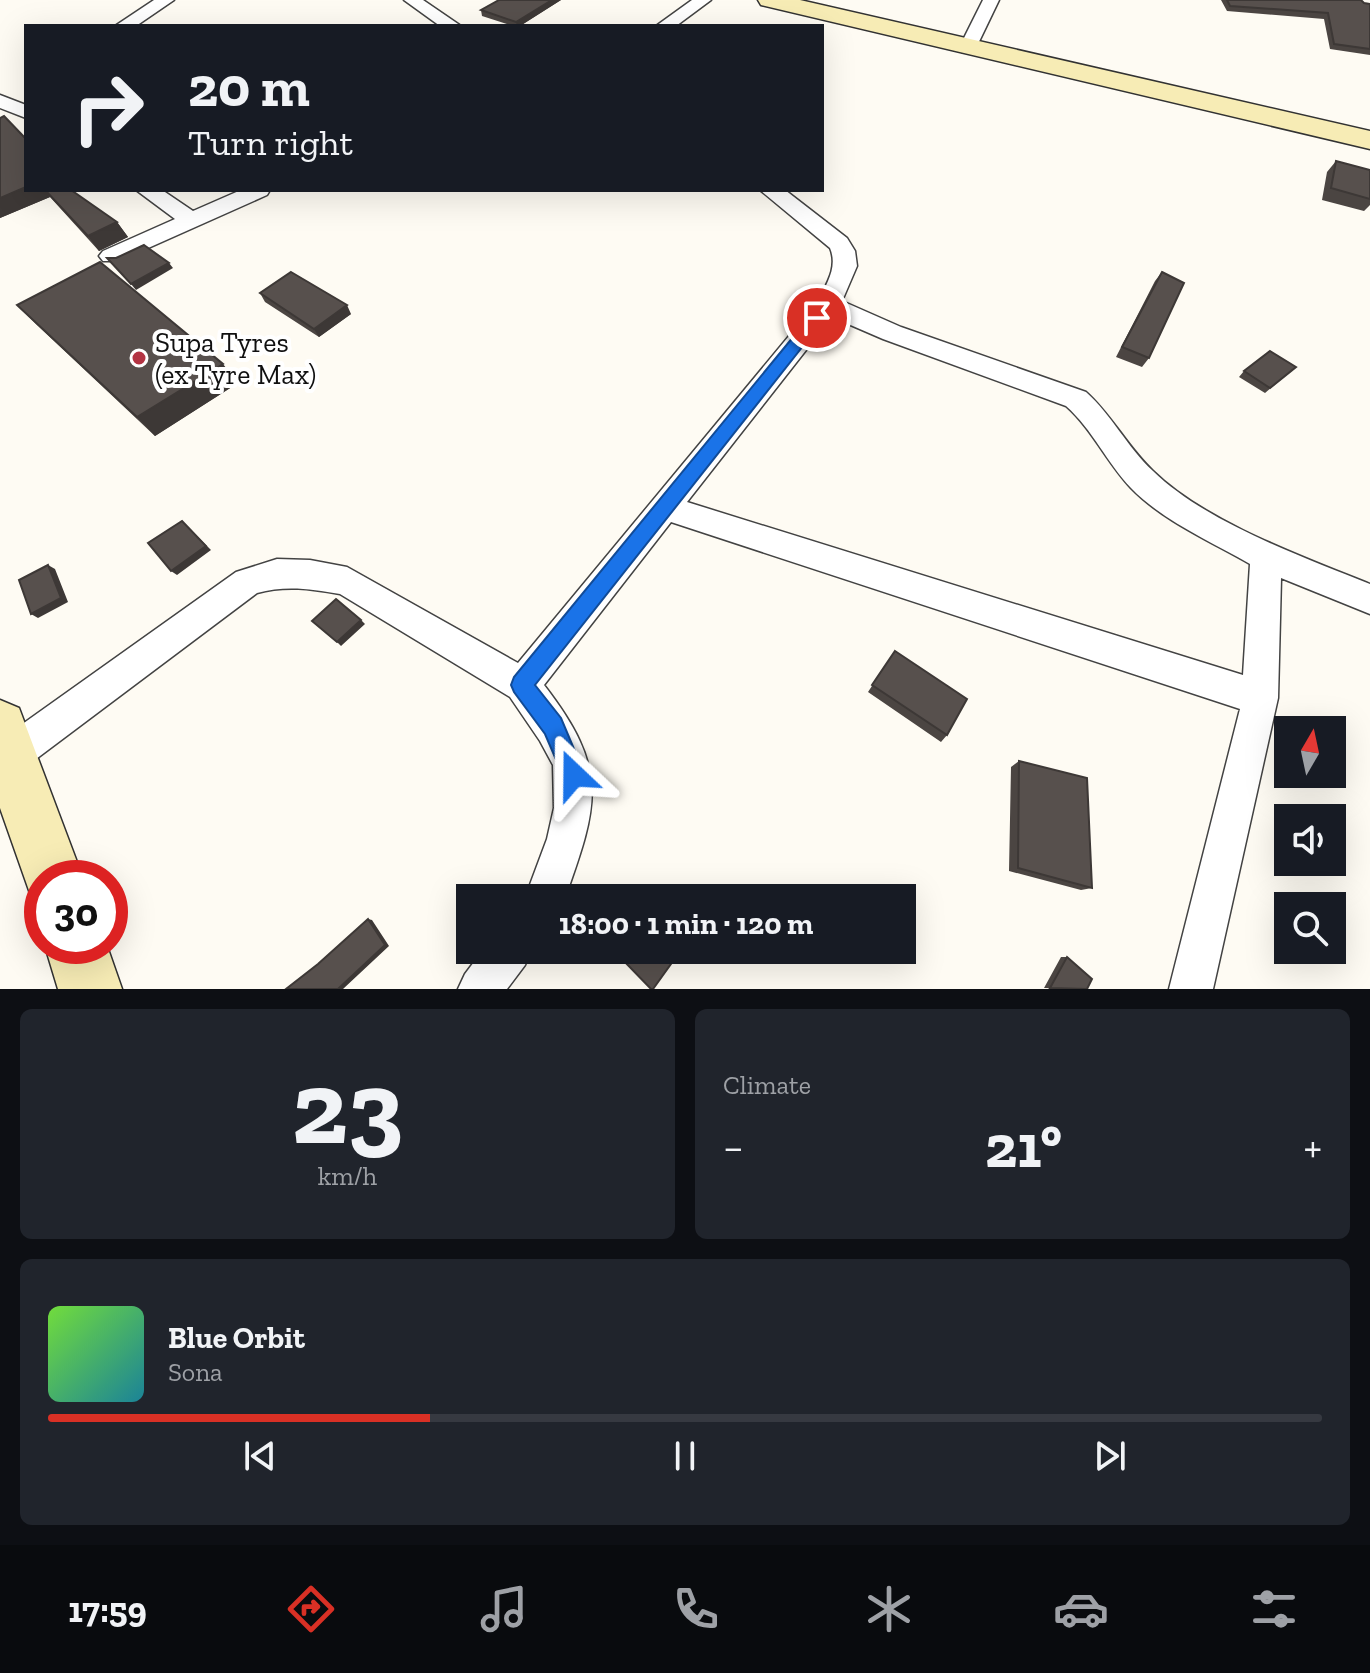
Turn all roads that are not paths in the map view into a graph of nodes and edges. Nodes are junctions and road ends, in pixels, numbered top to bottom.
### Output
1 (166, 0) edge
2 (412, 0) edge
3 (703, 0) edge
4 (770, 0) edge
5 (991, 0) edge
6 (127, 24) edge
7 (449, 24) edge
8 (668, 24) edge
9 (968, 48) junction
10 (24, 89) edge
11 (2, 102) edge
12 (24, 111) edge
13 (1370, 140) edge
14 (150, 192) edge
15 (254, 192) edge
16 (774, 192) edge
17 (191, 220) junction
18 (111, 256) edge
19 (828, 305) junction
20 (666, 508) junction
21 (1266, 557) junction
22 (1370, 599) edge
23 (522, 685) junction
24 (1260, 698) junction
25 (3, 736) edge
26 (47, 860) edge
27 (550, 884) edge
28 (82, 964) edge
29 (499, 964) edge
30 (90, 989) edge
31 (480, 989) edge
32 (1191, 989) edge

1 - 6 street
2 - 7 street
3 - 8 street
4 - 9 street
5 - 9 street
9 - 13 street
10 - 11 street
11 - 12 street
14 - 17 street
15 - 17 street
16 - 19 street
17 - 18 street
19 - 20 street
19 - 21 street
20 - 23 street
20 - 24 street
21 - 22 street
21 - 24 street
23 - 25 street
23 - 27 street
24 - 32 street
25 - 26 street
28 - 30 street
29 - 31 street

